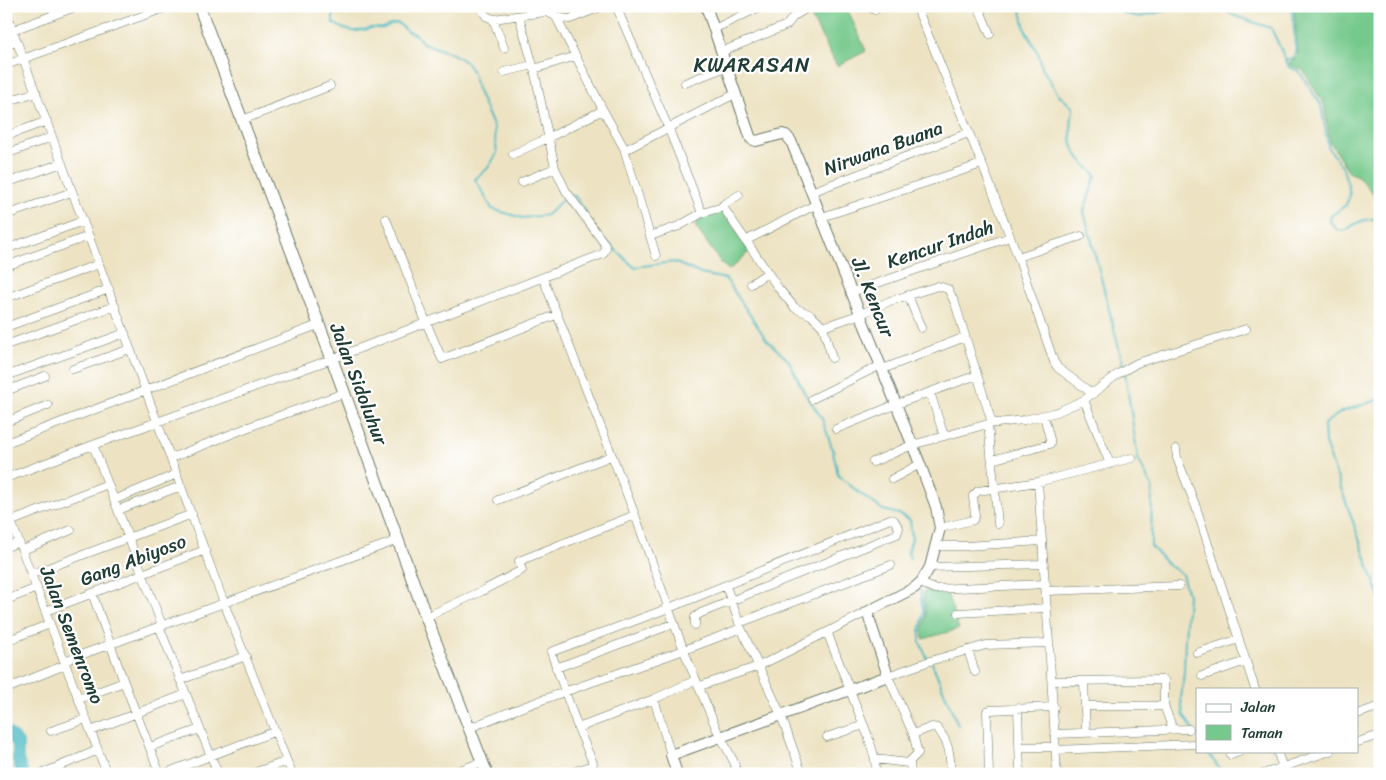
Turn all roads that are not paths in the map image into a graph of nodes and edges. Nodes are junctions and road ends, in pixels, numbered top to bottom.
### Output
1 (78, 6) edge
2 (170, 6) edge
3 (199, 6) edge
4 (480, 6) edge
5 (603, 6) edge
6 (616, 6) edge
7 (706, 6) edge
8 (762, 6) edge
9 (810, 6) edge
10 (867, 6) edge
11 (916, 6) edge
12 (978, 6) edge
13 (876, 10) dead end
14 (6, 14) edge
15 (555, 15) junction
16 (519, 16) junction
17 (492, 19) junction
18 (714, 29) junction
19 (13, 30) junction
20 (990, 34) dead end
21 (17, 42) junction
22 (6, 45) edge
23 (504, 48) dead end
24 (721, 52) junction
25 (576, 56) junction
26 (23, 59) junction
27 (6, 65) edge
28 (726, 66) junction
29 (533, 67) junction
30 (504, 72) dead end
31 (685, 82) dead end
32 (330, 86) dead end
33 (36, 92) junction
34 (735, 94) junction
35 (6, 102) edge
36 (603, 110) junction
37 (242, 120) junction
38 (46, 122) junction
39 (668, 127) junction
40 (966, 134) dead end
41 (6, 136) edge
42 (52, 137) junction
43 (548, 138) junction
44 (625, 150) junction
45 (6, 154) edge
46 (513, 154) dead end
47 (62, 163) junction
48 (982, 164) junction
49 (555, 168) junction
50 (522, 182) dead end
51 (6, 183) edge
52 (72, 192) junction
53 (811, 192) junction
54 (739, 195) dead end
55 (817, 204) junction
56 (722, 206) junction
57 (702, 213) junction
58 (6, 215) edge
59 (822, 217) junction
60 (386, 219) dead end
61 (83, 221) junction
62 (89, 236) junction
63 (650, 236) junction
64 (1081, 236) dead end
65 (1010, 237) junction
66 (745, 241) junction
67 (6, 249) edge
68 (656, 256) dead end
69 (1018, 257) junction
70 (97, 265) junction
71 (6, 266) edge
72 (767, 273) junction
73 (543, 278) junction
74 (752, 284) dead end
75 (109, 289) junction
76 (852, 292) junction
77 (908, 294) junction
78 (6, 298) edge
79 (114, 306) junction
80 (861, 314) junction
81 (556, 315) junction
82 (426, 322) junction
83 (318, 325) junction
84 (6, 327) edge
85 (823, 328) junction
86 (921, 328) dead end
87 (1246, 329) dead end
88 (125, 333) junction
89 (965, 337) junction
90 (6, 345) edge
91 (130, 348) junction
92 (832, 358) dead end
93 (332, 359) junction
94 (882, 367) junction
95 (73, 369) dead end
96 (976, 375) junction
97 (6, 376) edge
98 (45, 376) dead end
99 (146, 390) junction
100 (6, 391) edge
101 (930, 392) junction
102 (344, 393) junction
103 (1093, 394) junction
104 (812, 399) dead end
105 (1084, 400) junction
106 (897, 404) junction
107 (48, 406) dead end
108 (1044, 416) junction
109 (6, 422) edge
110 (158, 422) junction
111 (990, 423) junction
112 (836, 429) dead end
113 (944, 436) junction
114 (6, 443) edge
115 (93, 445) junction
116 (912, 445) junction
117 (1176, 450) dead end
118 (611, 456) junction
119 (171, 458) junction
120 (1132, 458) dead end
121 (992, 460) junction
122 (872, 462) dead end
123 (920, 464) junction
124 (1110, 464) junction
125 (177, 474) junction
126 (6, 478) edge
127 (892, 479) dead end
128 (1038, 482) junction
129 (108, 484) junction
130 (181, 486) junction
131 (996, 489) junction
132 (114, 500) junction
133 (498, 500) dead end
134 (6, 508) edge
135 (118, 510) junction
136 (192, 514) junction
137 (635, 515) junction
138 (12, 521) junction
139 (998, 524) dead end
140 (940, 528) junction
141 (71, 530) dead end
142 (128, 538) junction
143 (398, 540) junction
144 (1042, 541) junction
145 (19, 542) junction
146 (936, 546) junction
147 (6, 547) edge
148 (23, 550) junction
149 (205, 550) junction
150 (1044, 564) junction
151 (891, 565) dead end
152 (930, 567) junction
153 (32, 574) junction
154 (142, 574) junction
155 (920, 583) junction
156 (726, 586) junction
157 (1179, 586) dead end
158 (1046, 587) junction
159 (37, 588) junction
160 (92, 593) junction
161 (6, 600) edge
162 (731, 601) junction
163 (224, 603) junction
164 (669, 608) junction
165 (1047, 608) junction
166 (46, 611) junction
167 (867, 612) junction
168 (958, 613) dead end
169 (426, 617) junction
170 (50, 624) junction
171 (674, 624) junction
172 (161, 625) junction
173 (695, 625) dead end
174 (740, 626) junction
175 (827, 632) junction
176 (1239, 639) junction
177 (6, 641) edge
178 (110, 643) junction
179 (1050, 643) junction
180 (968, 650) junction
181 (684, 651) junction
182 (1197, 653) dead end
183 (246, 656) junction
184 (1246, 661) junction
185 (64, 663) junction
186 (759, 666) junction
187 (556, 668) junction
188 (975, 672) dead end
189 (888, 676) junction
190 (1202, 676) dead end
191 (180, 680) junction
192 (1052, 681) junction
193 (124, 682) junction
194 (1084, 682) junction
195 (698, 683) junction
196 (1255, 688) edge
197 (6, 689) edge
198 (850, 690) junction
199 (566, 692) junction
200 (186, 694) junction
201 (79, 699) junction
202 (654, 699) junction
203 (1085, 706) junction
204 (1164, 706) junction
205 (1380, 706) edge
206 (1054, 707) junction
207 (1018, 708) junction
208 (137, 714) junction
209 (1358, 714) edge
210 (782, 716) junction
211 (86, 719) junction
212 (864, 725) junction
213 (470, 728) junction
214 (578, 728) junction
215 (200, 729) junction
216 (1173, 729) junction
217 (1189, 729) dead end
218 (51, 731) dead end
219 (276, 731) junction
220 (91, 732) junction
221 (1086, 733) junction
222 (913, 734) junction
223 (1055, 734) junction
224 (1380, 735) edge
225 (827, 737) dead end
226 (721, 738) junction
227 (1358, 742) edge
228 (1195, 744) dead end
229 (150, 747) junction
230 (1019, 747) junction
231 (1056, 748) junction
232 (98, 750) junction
233 (1238, 752) edge
234 (1277, 752) edge
235 (1328, 752) edge
236 (210, 755) junction
237 (1231, 755) dead end
238 (671, 756) junction
239 (875, 759) junction
240 (287, 761) junction
241 (482, 762) junction
242 (910, 762) junction
243 (1284, 770) edge
244 (41, 774) edge
245 (107, 774) edge
246 (162, 774) edge
247 (218, 774) edge
248 (251, 774) edge
249 (292, 774) edge
250 (449, 774) edge
251 (487, 774) edge
252 (568, 774) edge
253 (677, 774) edge
254 (737, 774) edge
255 (802, 774) edge
256 (825, 774) edge
257 (845, 774) edge
258 (876, 774) edge
259 (911, 774) edge
260 (951, 774) edge
261 (989, 774) edge
262 (1020, 774) edge
263 (1057, 774) edge
264 (1263, 774) edge

1 - 19 street
2 - 26 street
3 - 37 main road, Jalan Sidoluhur
4 - 17 street
5 - 15 street
6 - 39 street
7 - 18 street, Jl. Kencur
8 - 18 street
9 - 24 street
10 - 13 street
11 - 48 street
12 - 20 street
14 - 19 street
15 - 16 street
15 - 25 street
16 - 17 street
16 - 29 street
17 - 23 street
18 - 24 street, Jl. Kencur
19 - 21 street
21 - 22 street
21 - 26 street
24 - 28 street, Jl. Kencur
25 - 29 street
25 - 36 street
26 - 27 street
26 - 33 street
28 - 31 street
28 - 34 street, Jl. Kencur
29 - 30 street
29 - 43 street
32 - 37 street
33 - 35 street
33 - 38 street
34 - 39 street
34 - 53 street, Jl. Kencur
36 - 43 street
36 - 44 street
37 - 83 main road, Jalan Sidoluhur
38 - 41 street
38 - 42 street
39 - 44 street
39 - 57 street
40 - 53 street, Nirwana Buana
42 - 45 street
42 - 47 street
43 - 46 street
43 - 49 street
44 - 63 street
47 - 51 street
47 - 52 street
48 - 59 street
48 - 65 street
49 - 50 street
49 - 73 street
52 - 58 street
52 - 61 street
53 - 55 street, Jl. Kencur
54 - 56 street
55 - 59 street, Jl. Kencur
55 - 66 street
56 - 57 street
56 - 66 street
57 - 63 street
59 - 76 street, Jl. Kencur
60 - 82 street
61 - 62 street
61 - 67 street
62 - 70 street
62 - 71 street
63 - 68 street
64 - 69 street
65 - 69 street
65 - 76 street, Kencur Indah
66 - 72 street
69 - 103 street
70 - 75 street
70 - 78 street
72 - 74 street
72 - 85 street
73 - 81 street
73 - 82 street
75 - 79 street
75 - 84 street
76 - 80 street, Jl. Kencur
77 - 80 street
77 - 86 street
77 - 89 street
79 - 88 street
79 - 90 street
80 - 85 street
80 - 94 street, Jl. Kencur
81 - 82 street
81 - 118 street
82 - 93 street
83 - 93 main road, Jalan Sidoluhur
83 - 99 street
85 - 92 street
87 - 103 street
88 - 91 street
88 - 97 street
89 - 94 street
89 - 96 street
91 - 95 street
91 - 99 street
93 - 102 main road, Jalan Sidoluhur
93 - 110 street
94 - 104 street
94 - 106 street, Jl. Kencur
96 - 101 street
96 - 111 street
98 - 100 street
99 - 110 street
99 - 114 street
101 - 106 street
101 - 113 street
102 - 119 street
102 - 143 main road, Jalan Sidoluhur
103 - 105 street
105 - 108 street
105 - 124 street
106 - 112 street
106 - 116 street, Jl. Kencur
107 - 109 street
108 - 111 street
108 - 121 street
110 - 115 street
110 - 119 street
111 - 113 street
111 - 121 street
113 - 116 street
115 - 126 street
115 - 129 street
116 - 122 street
116 - 123 street, Jl. Kencur
117 - 176 street
118 - 133 street
118 - 137 street
119 - 125 street
120 - 124 street
121 - 131 street
123 - 127 street
123 - 140 street, Jl. Kencur
124 - 128 street
125 - 130 street
125 - 132 street
128 - 131 street
128 - 144 street
129 - 132 street
129 - 138 street
130 - 135 street
130 - 136 street
131 - 139 street
131 - 140 street
132 - 135 street
134 - 138 street, Jalan Semenromo
135 - 142 street
136 - 142 street
136 - 149 street
137 - 164 street
137 - 169 street
138 - 145 street, Jalan Semenromo
140 - 146 street, Jl. Kencur
141 - 148 street
142 - 153 street
142 - 154 street
143 - 163 street
143 - 169 main road, Jalan Sidoluhur
144 - 146 street
144 - 150 street
145 - 147 street
145 - 148 street, Jalan Semenromo
146 - 152 street, Jl. Kencur
148 - 153 street, Jalan Semenromo
149 - 154 street, Gang Abiyoso
149 - 163 street
150 - 152 street
150 - 158 street
151 - 174 street
152 - 155 street, Jl. Kencur
153 - 159 street, Jalan Semenromo
154 - 160 street, Gang Abiyoso
154 - 172 street
155 - 158 street
155 - 167 street, Jl. Kencur
156 - 162 street
156 - 162 street
156 - 164 street
157 - 158 street
158 - 165 street
159 - 161 street
159 - 166 street, Jalan Semenromo
160 - 166 street, Gang Abiyoso
160 - 178 street
162 - 173 street
162 - 174 street
163 - 172 street
163 - 183 street
164 - 171 street
164 - 187 street
165 - 168 street
165 - 179 street
166 - 170 street, Jalan Semenromo
167 - 175 street
167 - 189 street
169 - 213 main road, Jalan Sidoluhur
170 - 177 street
170 - 185 street, Jalan Semenromo
171 - 181 street
171 - 187 street
172 - 178 street
172 - 191 street
174 - 181 street
174 - 186 street
175 - 186 street
175 - 198 street
176 - 182 street
176 - 184 street
178 - 185 street
178 - 193 street
179 - 180 street
179 - 192 street
180 - 188 street
180 - 189 street
181 - 195 street
181 - 199 street
183 - 191 street
183 - 219 street
184 - 190 street
184 - 196 street
185 - 197 street
185 - 201 street, Jalan Semenromo
186 - 195 street
186 - 210 street
187 - 199 street
189 - 198 street
189 - 222 street
191 - 200 street
192 - 194 street
192 - 206 street
193 - 201 street
193 - 208 street
194 - 203 street
194 - 204 street
195 - 202 street
195 - 226 street
198 - 210 street
198 - 212 street
199 - 213 street
199 - 214 street
200 - 208 street
200 - 215 street
201 - 211 street, Jalan Semenromo
202 - 214 street
202 - 238 street
203 - 204 street
203 - 221 street
204 - 216 street
205 - 209 street
206 - 207 street
206 - 223 street
207 - 230 street
207 - 261 street
208 - 220 street
208 - 229 street
210 - 226 street
210 - 255 street
211 - 218 street
211 - 220 street, Jalan Semenromo
212 - 225 street
212 - 239 street
213 - 241 main road, Jalan Sidoluhur
214 - 252 street
215 - 229 street
215 - 236 street
216 - 217 street
216 - 221 street
219 - 236 street
219 - 240 street
220 - 232 street, Jalan Semenromo
221 - 223 street
222 - 242 street
222 - 260 street
223 - 231 street
224 - 227 street
226 - 238 street
226 - 254 street
228 - 231 street
229 - 246 street
230 - 231 street
230 - 262 street
231 - 263 street
232 - 244 street
232 - 245 street, Jalan Semenromo
233 - 237 street
234 - 243 street
235 - 243 street
236 - 246 street
236 - 247 street
238 - 253 street
239 - 242 street
239 - 258 street
240 - 248 street
240 - 249 street
241 - 250 street
241 - 251 main road, Jalan Sidoluhur
242 - 259 street
243 - 264 street
256 - 257 street

